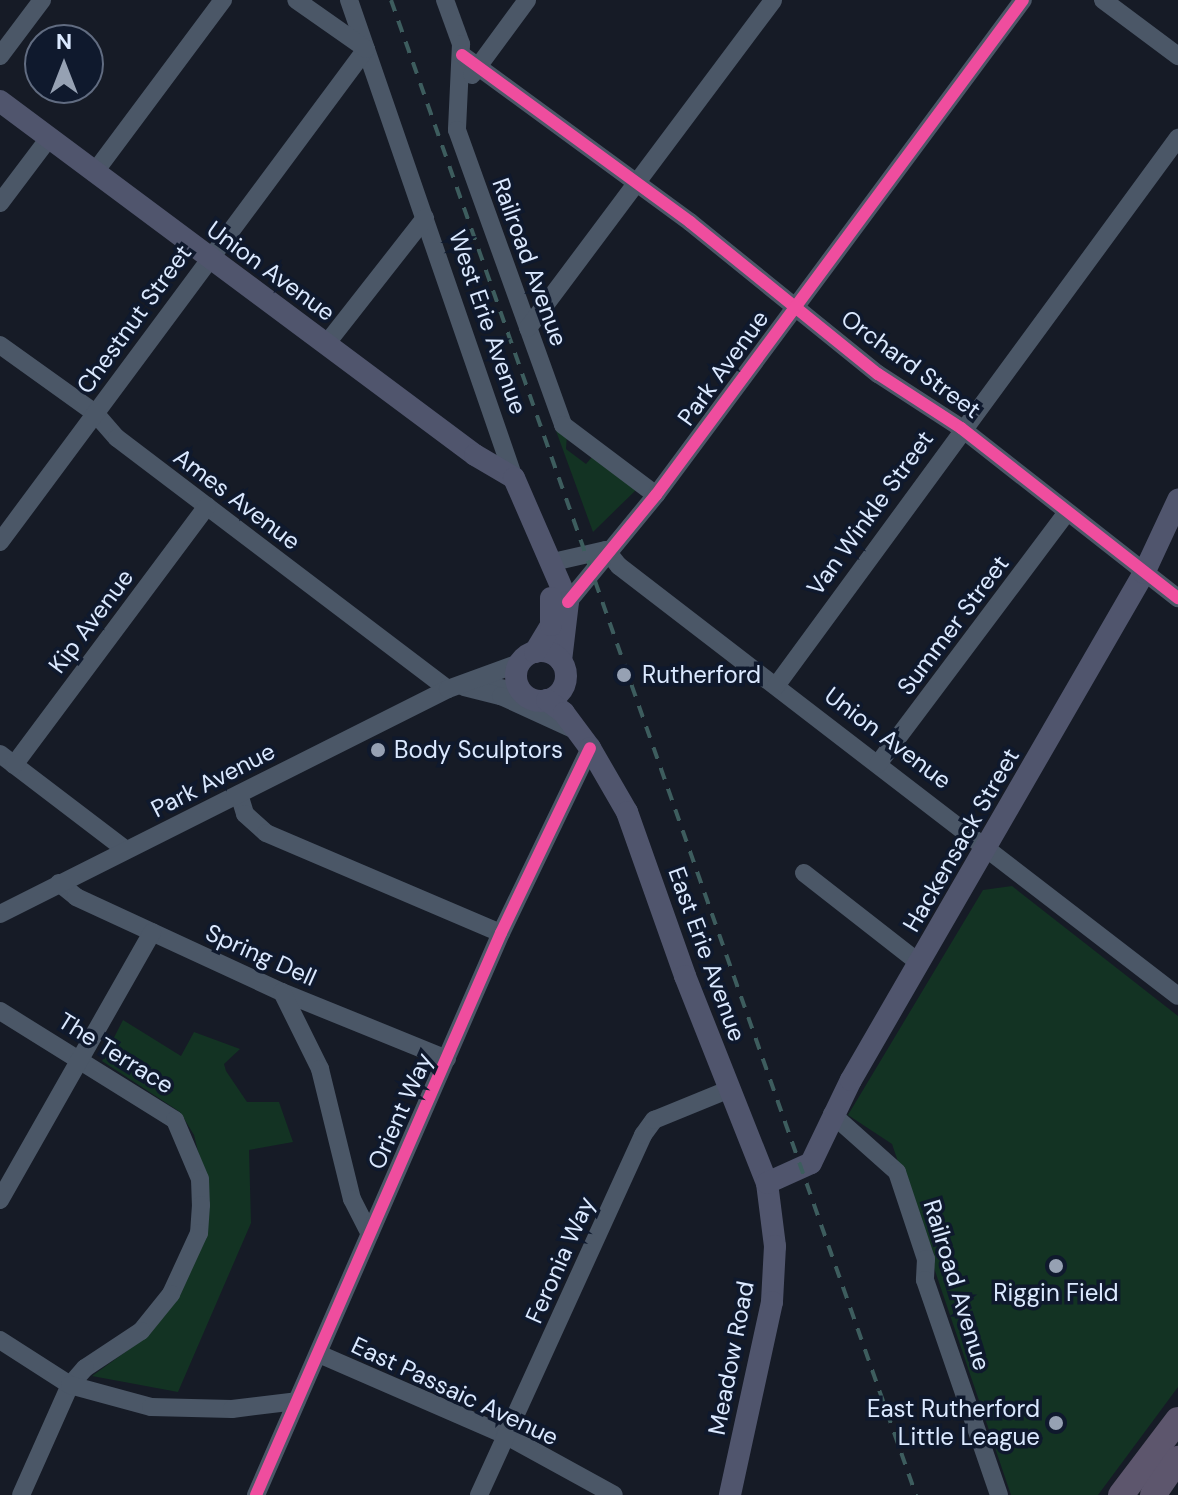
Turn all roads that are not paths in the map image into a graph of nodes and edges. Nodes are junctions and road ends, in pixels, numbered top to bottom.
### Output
1 (42, 0) edge
2 (223, 0) edge
3 (296, 0) edge
4 (349, 0) edge
5 (445, 0) edge
6 (527, 0) edge
7 (773, 0) edge
8 (1023, 0) edge
9 (1103, 0) edge
10 (1175, 48) edge
11 (366, 49) junction
12 (0, 56) edge
13 (470, 60) junction
14 (0, 101) edge
15 (49, 138) junction
16 (1178, 138) edge
17 (94, 173) junction
18 (635, 183) junction
19 (0, 203) edge
20 (425, 218) junction
21 (209, 258) junction
22 (797, 305) junction
23 (528, 328) junction
24 (327, 343) junction
25 (0, 345) edge
26 (95, 413) junction
27 (961, 428) junction
28 (514, 478) junction
29 (656, 495) junction
30 (1178, 500) edge
31 (207, 506) junction
32 (1066, 514) junction
33 (0, 542) edge
34 (606, 550) junction
35 (553, 562) junction
36 (1144, 573) junction
37 (1178, 598) edge
38 (561, 607) junction
39 (527, 658) junction
40 (564, 671) junction
41 (776, 686) junction
42 (456, 688) junction
43 (521, 692) junction
44 (547, 700) junction
45 (584, 739) junction
46 (7, 759) edge
47 (878, 764) junction
48 (239, 794) junction
49 (988, 846) junction
50 (126, 850) junction
51 (804, 873) dead end
52 (59, 883) junction
53 (0, 914) edge
54 (152, 932) junction
55 (501, 933) junction
56 (919, 963) junction
57 (282, 992) junction
58 (1178, 996) edge
59 (0, 1011) edge
60 (81, 1057) junction
61 (447, 1059) junction
62 (730, 1089) junction
63 (832, 1114) junction
64 (767, 1183) junction
65 (0, 1200) edge
66 (370, 1234) junction
67 (0, 1340) edge
68 (319, 1354) junction
69 (70, 1385) junction
70 (297, 1401) junction
71 (1178, 1420) edge
72 (505, 1435) junction
73 (1178, 1459) edge
74 (21, 1495) edge
75 (256, 1495) edge
76 (479, 1495) edge
77 (614, 1495) edge
78 (730, 1495) edge
79 (999, 1495) edge
80 (1121, 1495) edge
81 (1153, 1495) edge

1 - 12 street
2 - 17 street
3 - 11 street
4 - 11 street, West Erie Avenue
5 - 13 street
6 - 13 street
7 - 18 street
8 - 22 street, Park Avenue
9 - 10 street
11 - 20 street, West Erie Avenue
11 - 21 street, Chestnut Street
13 - 18 street, Orchard Street
13 - 23 street, Railroad Avenue
14 - 15 main road, Union Avenue
15 - 17 main road, Union Avenue
15 - 19 street
16 - 27 street, Van Winkle Street
17 - 21 main road, Union Avenue
18 - 22 street, Orchard Street
18 - 23 street
20 - 24 street
20 - 28 street, West Erie Avenue
21 - 24 main road, Union Avenue
21 - 26 street, Chestnut Street
22 - 27 street, Orchard Street
22 - 29 street, Park Avenue
23 - 29 street, Railroad Avenue
24 - 28 main road, Union Avenue
25 - 26 street, Ames Avenue
26 - 31 street, Ames Avenue
26 - 33 street, Chestnut Street
27 - 32 street, Orchard Street
27 - 41 street, Van Winkle Street
28 - 35 main road, West Erie Avenue
28 - 38 main road
29 - 34 street, Park Avenue
30 - 36 main road, Hackensack Street
31 - 42 street, Ames Avenue
31 - 46 street, Kip Avenue
32 - 36 street, Orchard Street
32 - 47 street, Summer Street
34 - 35 street
34 - 38 street, Park Avenue
34 - 41 street, Union Avenue
35 - 38 main road, West Erie Avenue
36 - 37 street, Orchard Street
36 - 49 main road, Hackensack Street
38 - 39 main road
38 - 40 main road, West Erie Avenue
39 - 40 main road
39 - 42 street, Park Avenue
39 - 43 main road
40 - 44 main road
40 - 45 main road, East Erie Avenue
41 - 47 street, Union Avenue
42 - 43 street, Park Avenue
42 - 45 street
42 - 48 street, Park Avenue
43 - 44 main road
44 - 45 main road, East Erie Avenue
45 - 55 street, Orient Way
45 - 62 main road, East Erie Avenue
46 - 50 street
47 - 49 street, Union Avenue
48 - 50 street, Park Avenue
48 - 55 street
49 - 56 main road, Hackensack Street
49 - 58 street, Union Avenue
50 - 52 street, Park Avenue
51 - 56 street
52 - 53 street, Park Avenue
52 - 54 street, Spring Dell
54 - 57 street, Spring Dell
54 - 60 street
55 - 61 street, Orient Way
56 - 63 main road, Hackensack Street
57 - 61 street, Spring Dell
57 - 66 street
59 - 60 street, The Terrace
60 - 65 street
60 - 69 street, The Terrace
61 - 66 street, Orient Way
62 - 64 main road, East Erie Avenue
62 - 72 street, Feronia Way
63 - 64 main road, Hackensack Street
63 - 79 street, Railroad Avenue
64 - 78 main road, Meadow Road
66 - 68 street, Orient Way
67 - 69 street
68 - 70 street, Orient Way
68 - 72 street, East Passaic Avenue
69 - 70 street
69 - 74 street
70 - 75 street, Orient Way
71 - 80 highway
72 - 76 street, Feronia Way
72 - 77 street, East Passaic Avenue
73 - 81 highway

